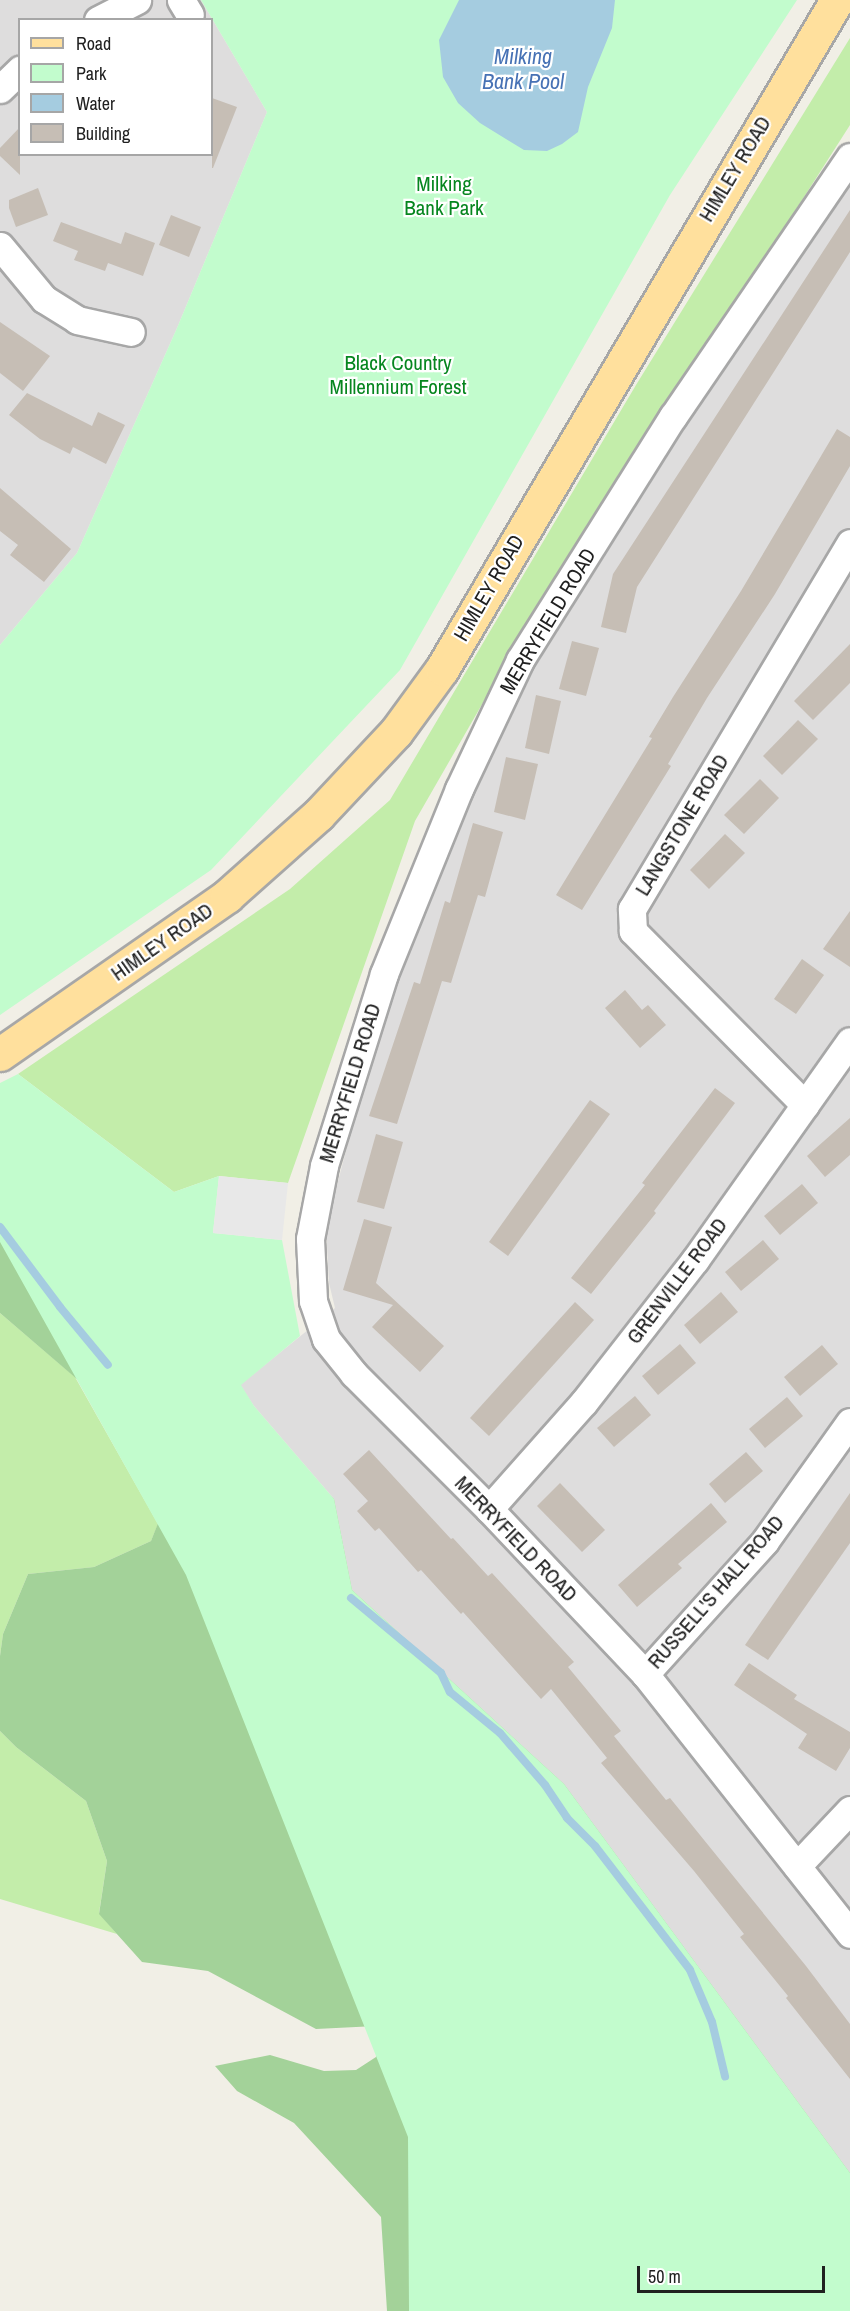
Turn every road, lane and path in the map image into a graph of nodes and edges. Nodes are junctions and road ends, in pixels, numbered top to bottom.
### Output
1 (137, 0) edge
2 (837, 0) edge
3 (102, 18) edge
4 (18, 72) edge
5 (0, 88) edge
6 (850, 157) edge
7 (0, 246) edge
8 (130, 332) dead end
9 (850, 543) edge
10 (850, 1041) edge
11 (0, 1054) edge
12 (805, 1105) junction
13 (850, 1422) edge
14 (489, 1509) junction
15 (645, 1674) junction
16 (850, 1810) edge
17 (797, 1866) junction
18 (850, 1934) edge

1 - 3 street
2 - 11 main road, HIMLEY ROAD
4 - 5 street
6 - 14 street, MERRYFIELD ROAD
7 - 8 street
9 - 12 street, LANGSTONE ROAD
10 - 12 street, GRENVILLE ROAD
12 - 14 street, GRENVILLE ROAD
13 - 15 street, RUSSELL'S HALL ROAD
14 - 15 street, MERRYFIELD ROAD
15 - 17 street, MERRYFIELD ROAD
16 - 17 street
17 - 18 street, MERRYFIELD ROAD

